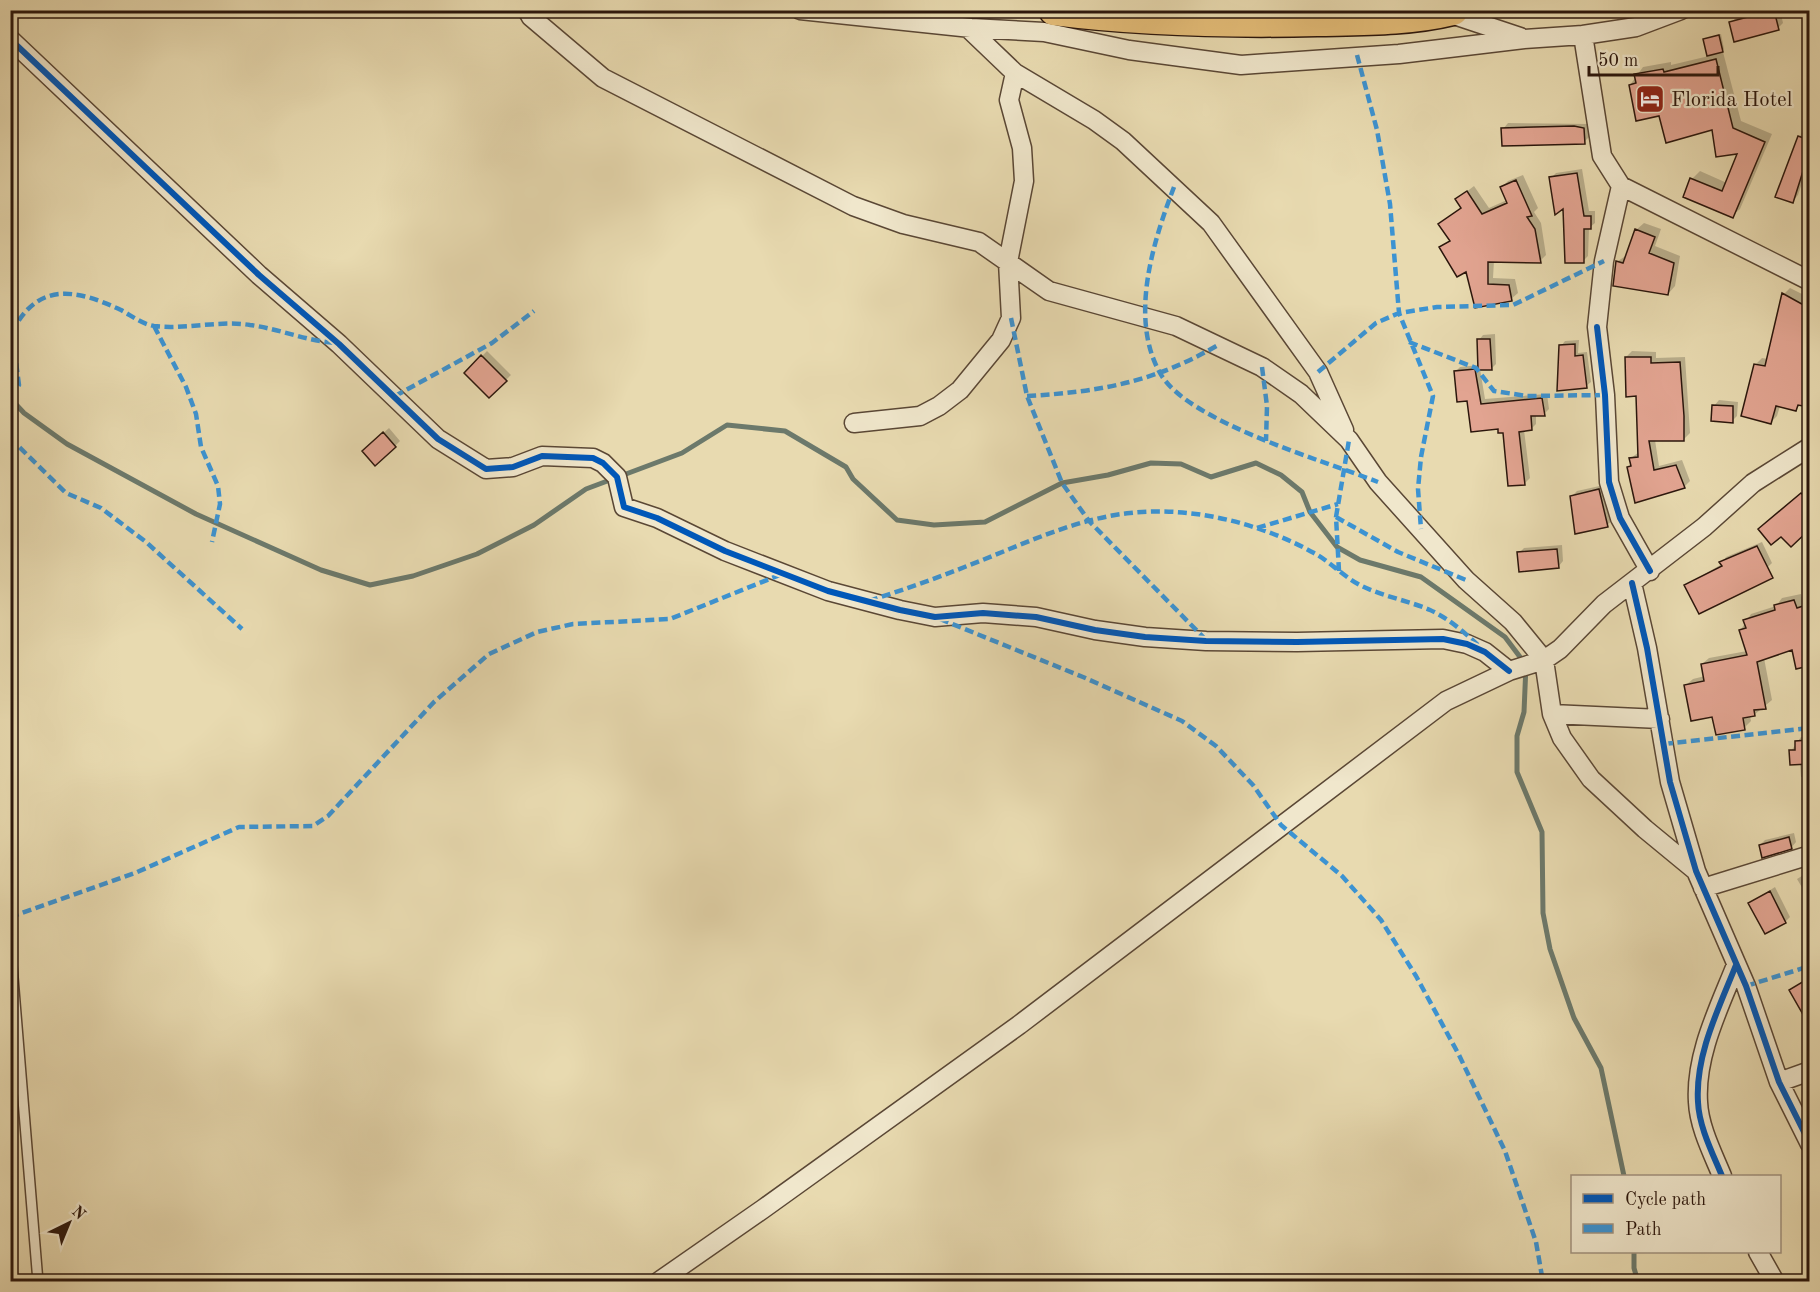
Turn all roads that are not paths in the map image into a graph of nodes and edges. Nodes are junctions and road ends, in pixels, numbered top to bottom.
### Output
1 (527, 10) edge
2 (800, 10) edge
3 (1054, 10) edge
4 (1681, 10) edge
5 (1449, 11) edge
6 (1406, 15) edge
7 (1280, 16) edge
8 (968, 28) junction
9 (1583, 35) junction
10 (10, 39) edge
11 (1524, 39) junction
12 (1015, 73) junction
13 (1621, 186) junction
14 (1008, 262) junction
15 (1809, 281) edge
16 (854, 423) dead end
17 (1348, 440) junction
18 (1809, 447) edge
19 (1650, 571) junction
20 (1632, 583) junction
21 (1544, 660) junction
22 (1509, 671) junction
23 (1552, 714) junction
24 (1660, 719) junction
25 (1809, 855) edge
26 (1699, 880) junction
27 (10, 941) edge
28 (1736, 965) junction
29 (1809, 1071) edge
30 (1779, 1083) junction
31 (1809, 1144) edge
32 (1722, 1175) edge
33 (1759, 1253) edge
34 (38, 1281) edge
35 (658, 1281) edge
36 (1775, 1281) edge

1 - 14 street
2 - 8 street
3 - 7 highway
4 - 9 street
5 - 6 highway
5 - 11 street
6 - 7 highway
8 - 11 street
8 - 12 street
9 - 11 street
9 - 13 street
10 - 22 street
12 - 14 street
12 - 17 street
13 - 15 street
13 - 19 street
14 - 16 street
14 - 17 street
17 - 21 street
18 - 19 street
19 - 20 street
20 - 21 street
20 - 24 street
21 - 22 street
21 - 23 street
22 - 35 street
23 - 24 street
23 - 26 street
24 - 26 street
25 - 26 street
26 - 28 street
27 - 34 lane
28 - 30 street
28 - 32 street
29 - 30 street
30 - 31 street
33 - 36 street

